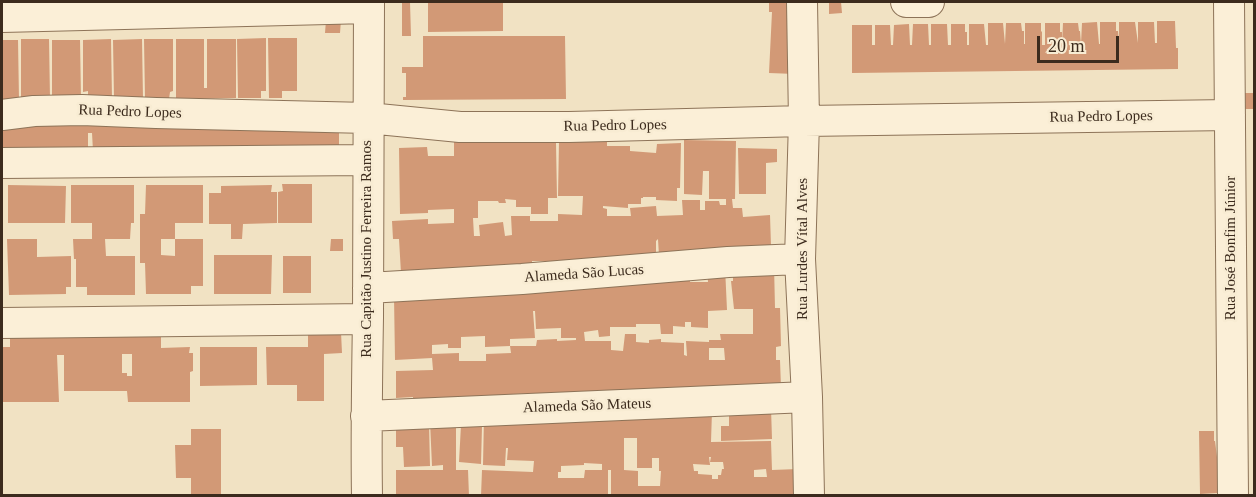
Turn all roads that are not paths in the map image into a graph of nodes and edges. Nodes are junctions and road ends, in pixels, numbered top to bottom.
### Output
1 (802, 2) edge
2 (906, 2) edge
3 (929, 2) edge
4 (1228, 2) edge
5 (369, 5) edge
6 (2, 17) edge
7 (2, 115) edge
8 (1230, 115) junction
9 (368, 118) junction
10 (804, 121) junction
11 (368, 160) junction
12 (2, 163) edge
13 (800, 259) junction
14 (368, 288) junction
15 (368, 319) junction
16 (2, 323) edge
17 (807, 397) junction
18 (366, 416) junction
19 (366, 495) edge
20 (809, 495) edge
21 (1233, 495) edge

1 - 10 street, Rua Lurdes Vítal Alves
2 - 3 street
4 - 8 street, Rua José Bonfim Júnior
5 - 6 street
5 - 9 street, Rua Capitão Justino Ferreira Ramos
7 - 9 street, Rua Pedro Lopes
8 - 10 street, Rua Pedro Lopes
8 - 21 street, Rua José Bonfim Júnior
9 - 10 street, Rua Pedro Lopes
9 - 11 street, Rua Capitão Justino Ferreira Ramos
10 - 13 street, Rua Lurdes Vítal Alves
11 - 12 street
11 - 14 street, Rua Capitão Justino Ferreira Ramos
13 - 14 street, Alameda São Lucas
13 - 17 street, Rua Lurdes Vítal Alves
14 - 15 street, Rua Capitão Justino Ferreira Ramos
15 - 16 street
15 - 18 street, Rua Capitão Justino Ferreira Ramos
17 - 18 street, Alameda São Mateus
17 - 20 street, Rua Lurdes Vítal Alves
18 - 19 street, Rua Capitão Justino Ferreira Ramos

